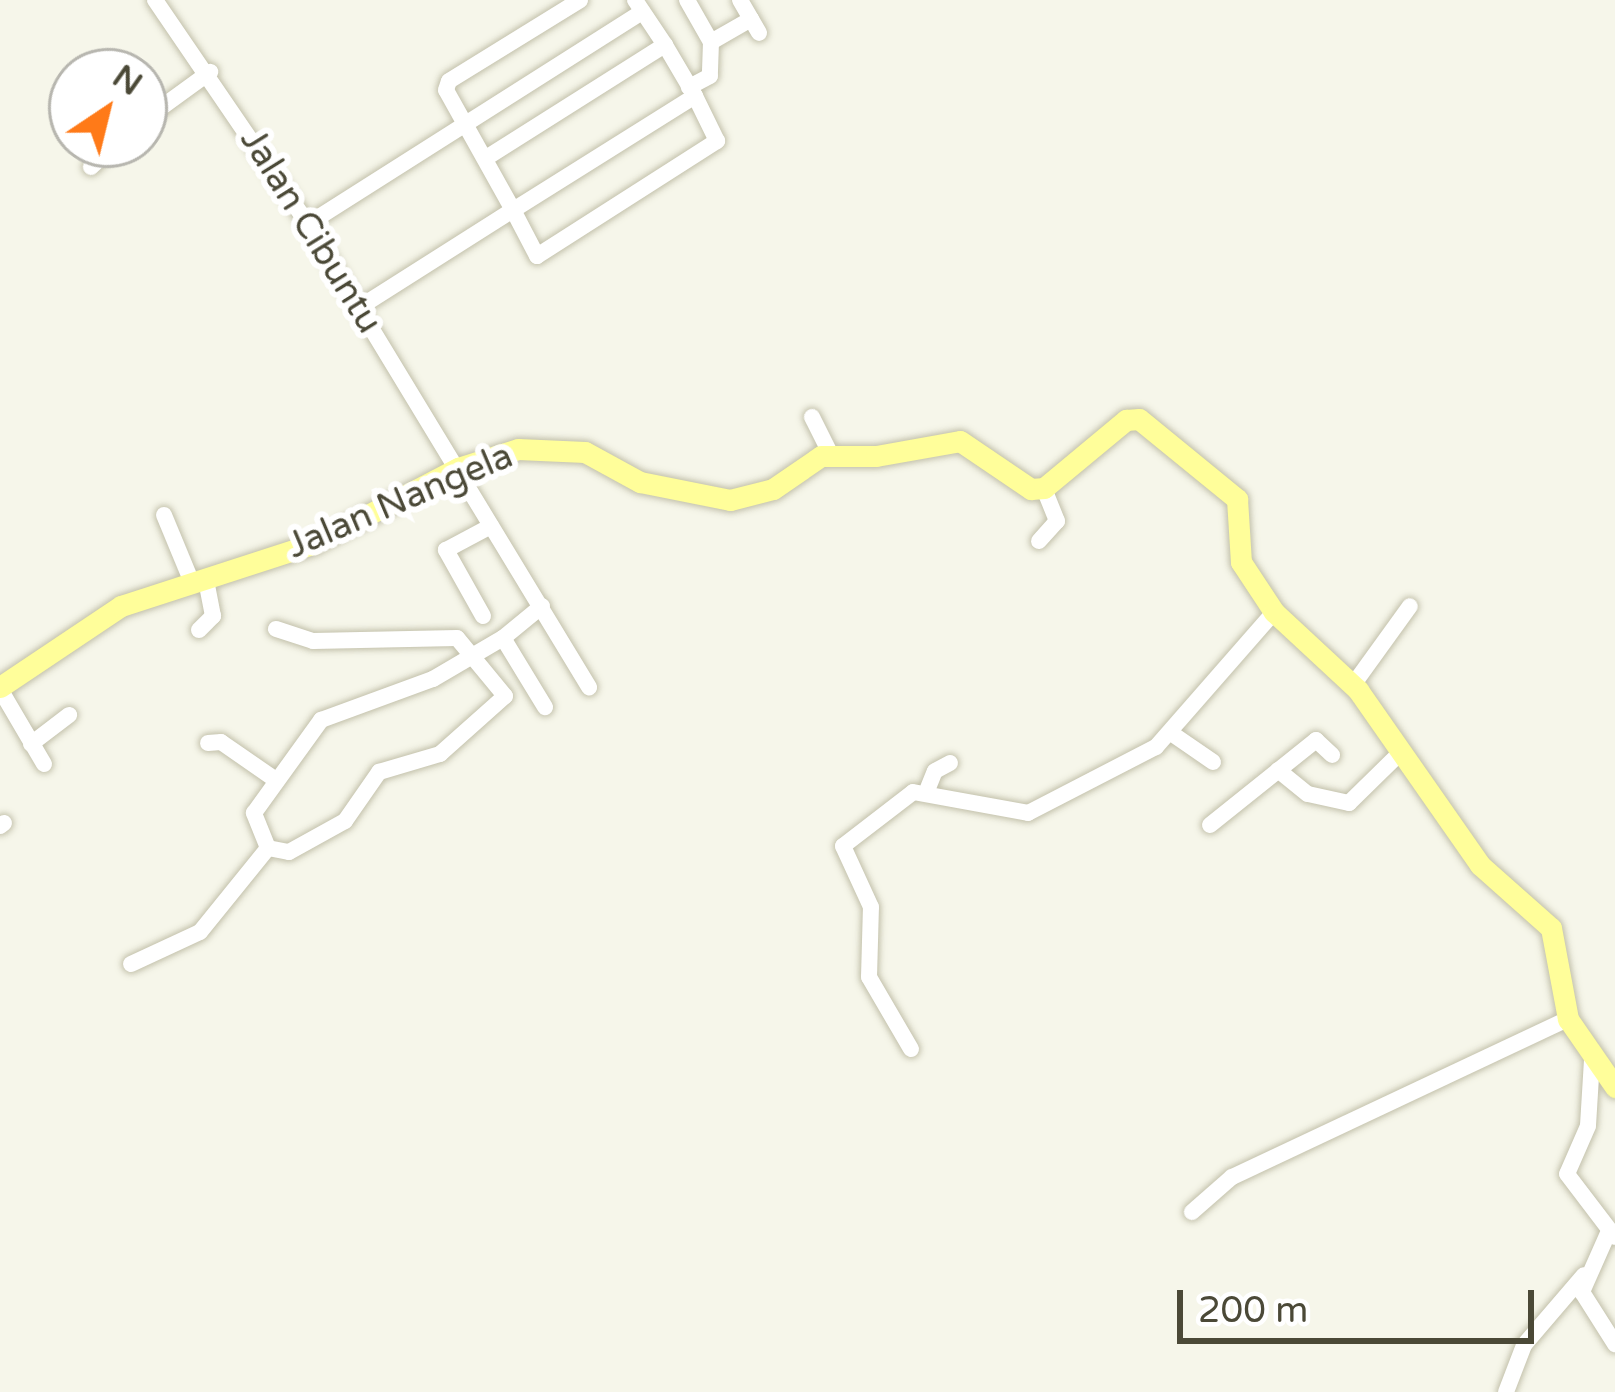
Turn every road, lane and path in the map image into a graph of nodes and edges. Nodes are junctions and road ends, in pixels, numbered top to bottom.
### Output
1 (155, 0) edge
2 (580, 0) edge
3 (687, 0) edge
4 (740, 0) edge
5 (638, 6) edge
6 (711, 42) junction
7 (665, 45) junction
8 (209, 72) junction
9 (692, 92) junction
10 (168, 102) edge
11 (464, 125) junction
12 (486, 158) junction
13 (514, 210) junction
14 (308, 224) junction
15 (360, 307) junction
16 (812, 417) dead end
17 (831, 455) junction
18 (458, 468) junction
19 (1044, 488) junction
20 (164, 515) dead end
21 (491, 526) junction
22 (1039, 541) dead end
23 (200, 583) junction
24 (542, 606) junction
25 (1410, 606) dead end
26 (1274, 612) junction
27 (482, 616) dead end
28 (276, 629) dead end
29 (199, 630) dead end
30 (503, 638) junction
31 (471, 656) junction
32 (1353, 686) junction
33 (589, 687) dead end
34 (0, 688) edge
35 (545, 707) dead end
36 (69, 716) dead end
37 (1171, 733) junction
38 (31, 743) junction
39 (208, 743) dead end
40 (1400, 753) junction
41 (1332, 755) dead end
42 (1213, 762) dead end
43 (950, 763) dead end
44 (44, 764) dead end
45 (1278, 770) junction
46 (273, 778) junction
47 (928, 788) junction
48 (1210, 825) dead end
49 (268, 848) junction
50 (131, 964) dead end
51 (1568, 1019) junction
52 (911, 1049) dead end
53 (1592, 1060) junction
54 (1615, 1087) edge
55 (1192, 1212) dead end
56 (1612, 1234) edge
57 (1584, 1275) junction
58 (1615, 1344) edge
59 (1506, 1392) edge

1 - 8 street, Jalan Cibuntu
2 - 11 street
3 - 6 street
4 - 6 street
5 - 7 street
5 - 11 street
6 - 9 street
7 - 9 street
7 - 12 street
8 - 10 street
8 - 14 street, Jalan Cibuntu
9 - 13 street
9 - 13 street
11 - 12 street
11 - 14 street
12 - 13 street
13 - 15 street
14 - 15 street, Jalan Cibuntu
15 - 18 street, Jalan Cibuntu
16 - 17 street
17 - 18 main road, Jalan Nangela
17 - 19 main road, Jalan Nangela
18 - 21 street, Jalan Cibuntu
18 - 23 main road, Jalan Nangela
19 - 22 street
19 - 26 main road
20 - 23 street
21 - 24 street, Jalan Cibuntu
21 - 27 street
23 - 29 street
23 - 34 main road, Jalan Nangela
24 - 30 street
24 - 33 street, Jalan Cibuntu
25 - 32 street
26 - 32 main road
26 - 37 street
28 - 31 street
30 - 31 street
30 - 35 street
31 - 46 street
31 - 49 street
32 - 40 main road
34 - 38 street
36 - 38 street
37 - 42 street
37 - 47 street
38 - 44 street
39 - 46 street
40 - 45 street
40 - 51 main road
41 - 45 street
43 - 47 street
45 - 48 street
46 - 49 street
47 - 52 street
49 - 50 street
51 - 53 main road
51 - 55 street
53 - 54 main road
53 - 56 street
56 - 57 street
57 - 58 street
57 - 59 street

